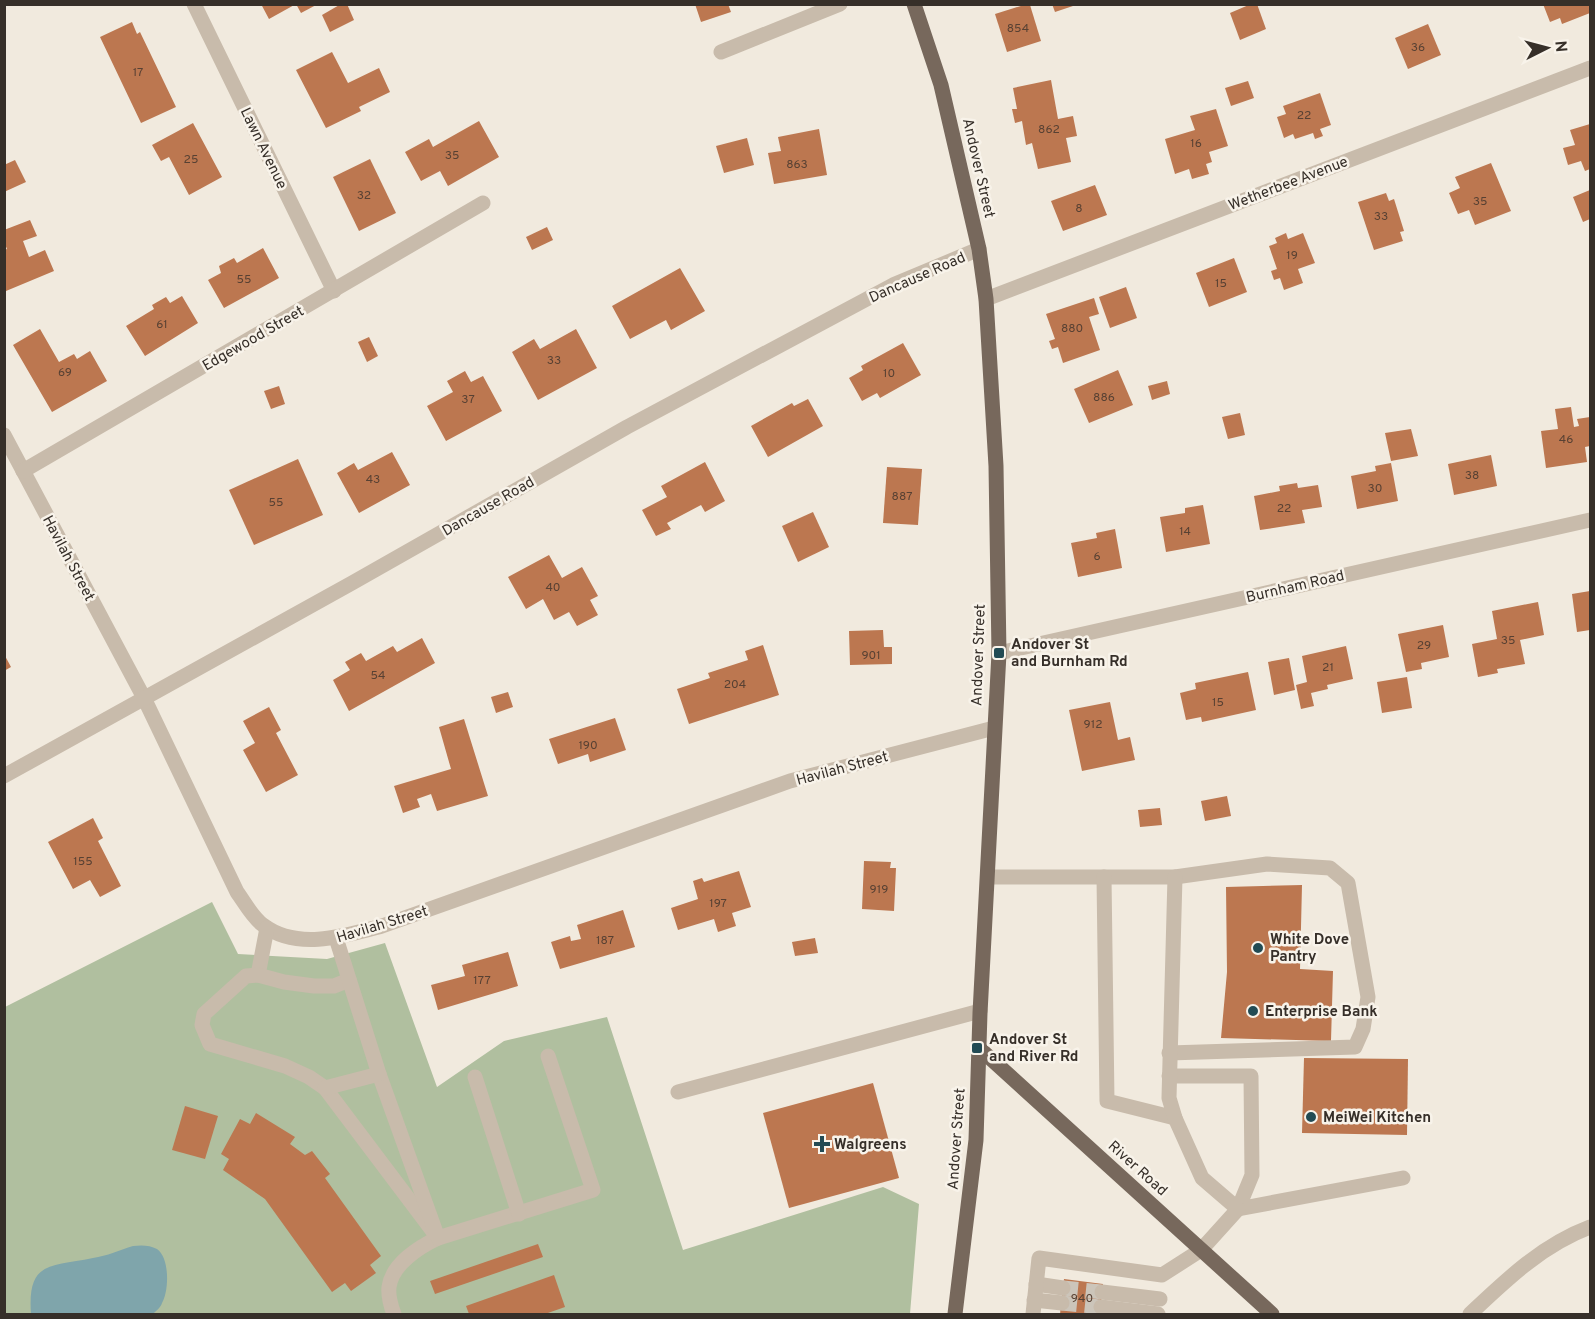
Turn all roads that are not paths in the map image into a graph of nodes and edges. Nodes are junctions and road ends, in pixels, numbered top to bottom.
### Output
1 (194, 4) edge
2 (840, 4) edge
3 (914, 4) edge
4 (720, 52) dead end
5 (1590, 68) edge
6 (483, 203) dead end
7 (979, 249) junction
8 (334, 291) junction
9 (986, 298) junction
10 (4, 435) edge
11 (23, 471) junction
12 (1590, 520) edge
13 (999, 653) junction
14 (144, 698) junction
15 (994, 728) junction
16 (4, 776) edge
17 (988, 877) junction
18 (1104, 877) junction
19 (1175, 877) junction
20 (267, 928) junction
21 (336, 938) junction
22 (258, 975) junction
23 (349, 980) junction
24 (980, 1011) junction
25 (979, 1048) junction
26 (1169, 1053) junction
27 (548, 1056) dead end
28 (379, 1074) junction
29 (1169, 1076) junction
30 (475, 1077) dead end
31 (325, 1088) junction
32 (678, 1092) dead end
33 (1175, 1118) junction
34 (1403, 1178) dead end
35 (1238, 1209) junction
36 (519, 1214) junction
37 (1590, 1227) edge
38 (438, 1238) junction
39 (1201, 1250) junction
40 (1162, 1275) junction
41 (1063, 1295) tunnel mouth
42 (1034, 1299) edge
43 (1102, 1300) tunnel mouth
44 (1159, 1309) edge
45 (394, 1314) edge
46 (955, 1314) edge
47 (1272, 1314) edge
48 (1470, 1314) edge

1 - 8 street, Lawn Avenue
2 - 4 street
3 - 7 main road, Andover Street
5 - 9 street, Wetherbee Avenue
6 - 8 street, Edgewood Street
7 - 9 main road, Andover Street
7 - 14 street, Dancause Road
8 - 11 street, Edgewood Street
9 - 13 main road, Andover Street
10 - 11 street, Havilah Street
11 - 14 street, Havilah Street
12 - 13 street, Burnham Road
13 - 15 main road, Andover Street
14 - 16 street, Dancause Road
14 - 20 street, Havilah Street
15 - 17 main road, Andover Street
15 - 21 street, Havilah Street
17 - 18 street
17 - 24 main road, Andover Street
18 - 19 street
18 - 33 street
19 - 26 street
19 - 26 street
20 - 21 street, Havilah Street
20 - 22 street
21 - 23 street
22 - 23 street
22 - 31 street
23 - 28 street
24 - 25 main road, Andover Street
24 - 32 street
25 - 39 main road, River Road
25 - 46 main road, Andover Street
26 - 29 street
27 - 36 street
28 - 31 street
28 - 38 street
29 - 33 street
29 - 35 street
30 - 36 street
31 - 38 street
33 - 35 street
34 - 35 street
35 - 39 street
36 - 38 street
37 - 48 street
38 - 45 street
39 - 40 street
39 - 47 main road, River Road
40 - 42 street
40 - 44 street
41 - 42 street
43 - 44 street

